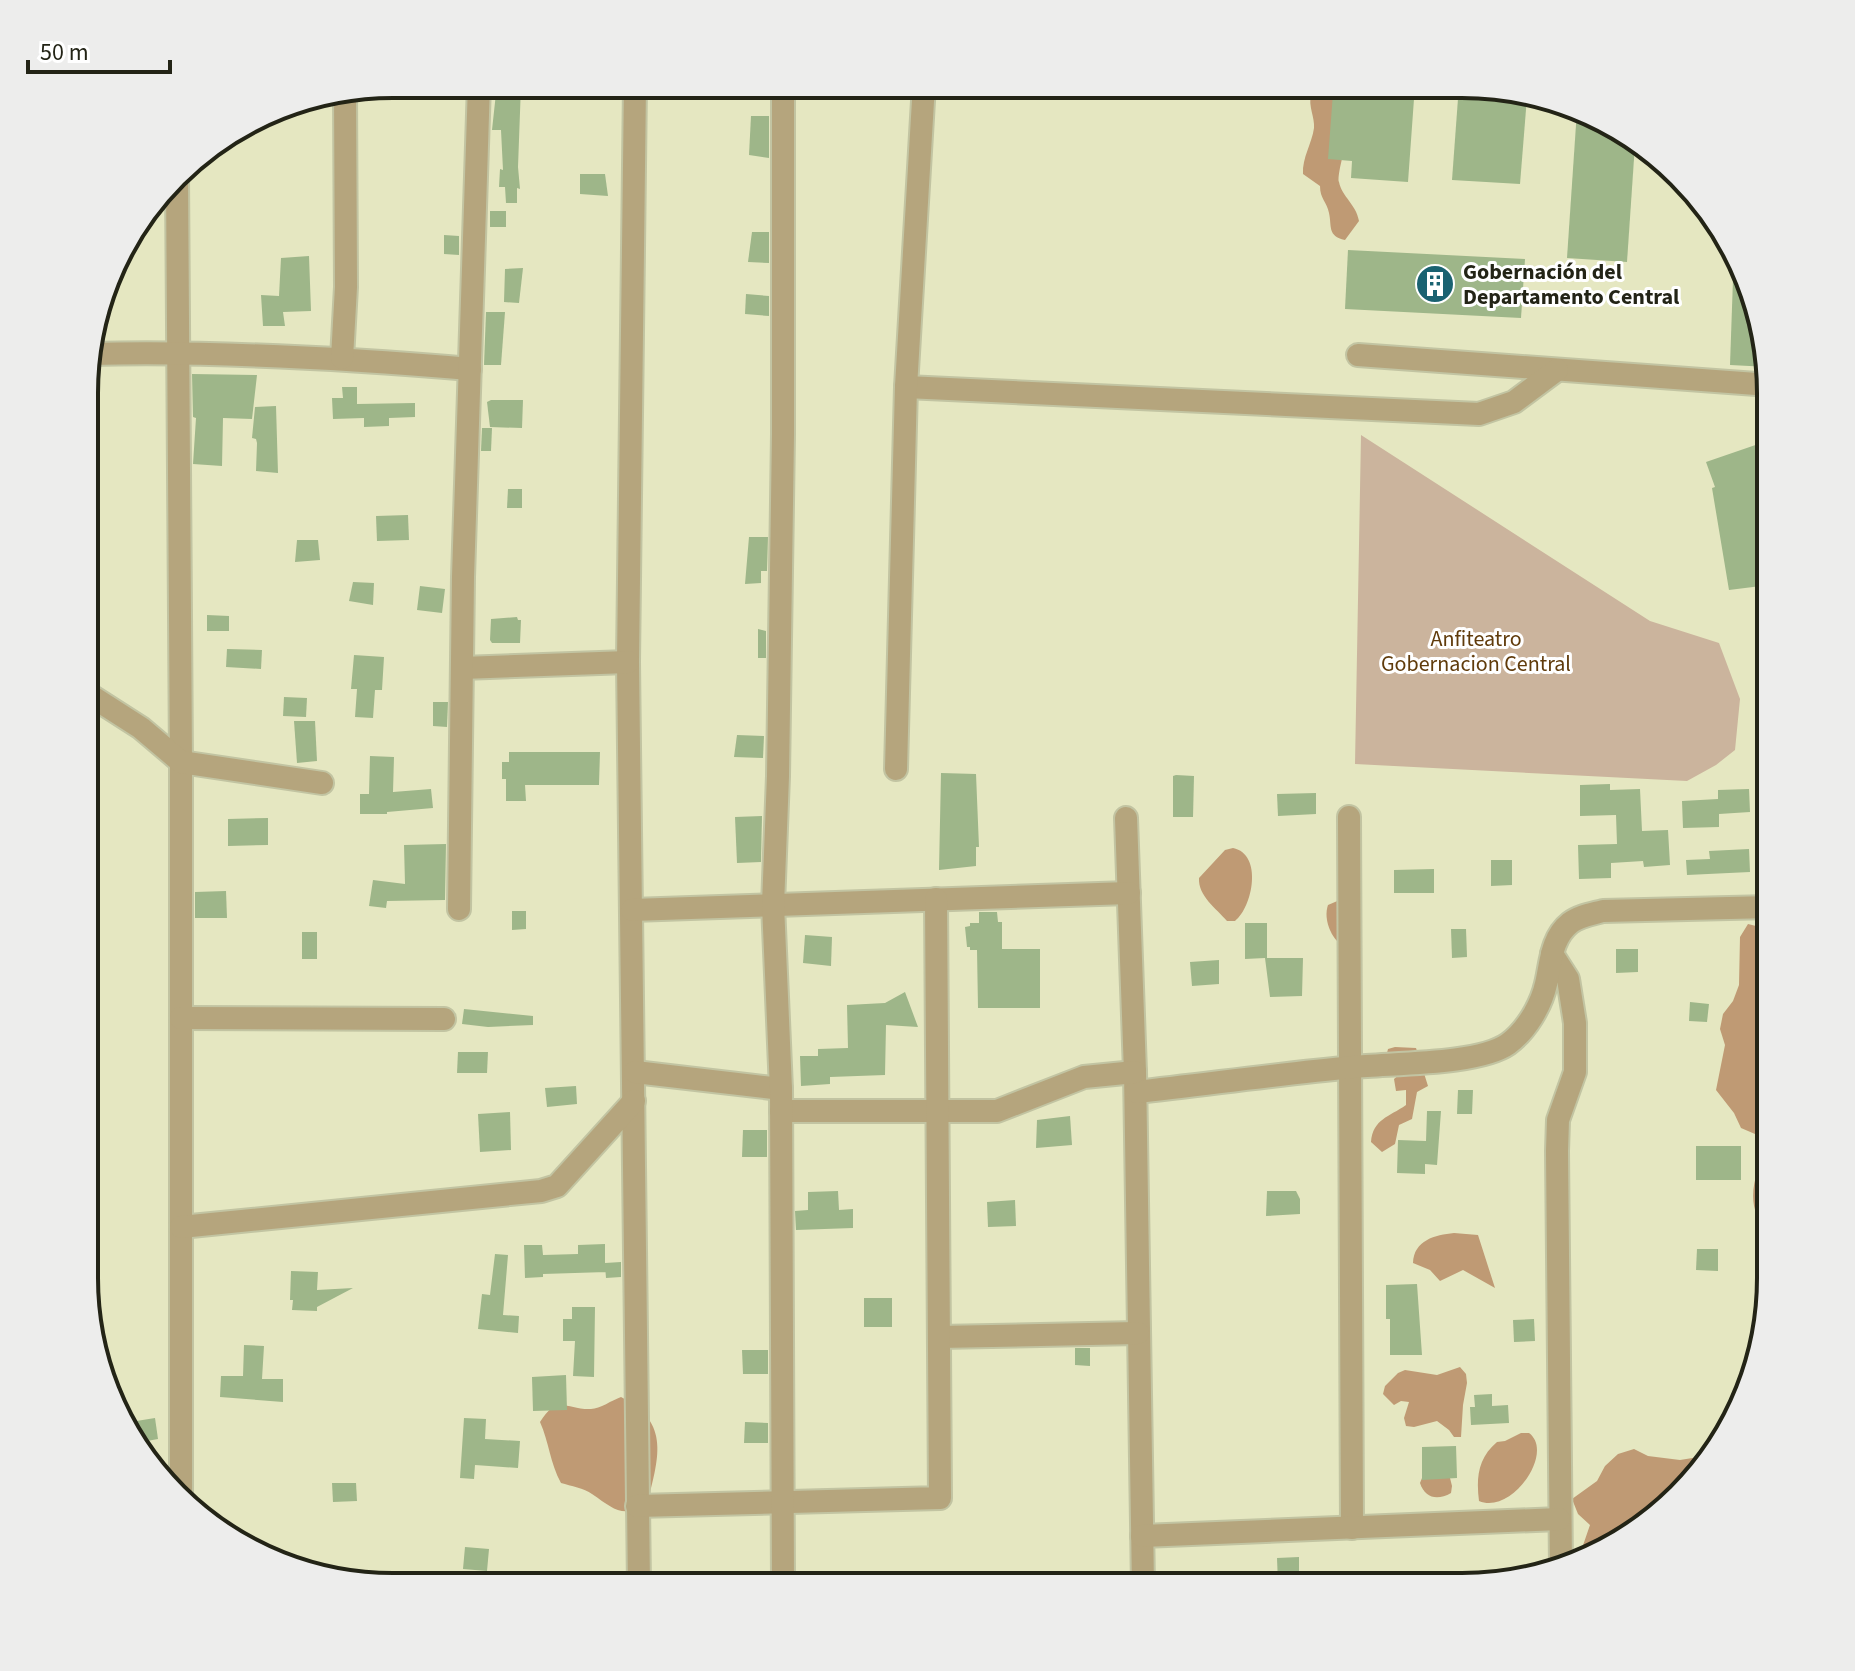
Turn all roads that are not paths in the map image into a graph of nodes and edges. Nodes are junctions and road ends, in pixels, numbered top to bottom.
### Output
1 (479, 98) edge
2 (635, 98) edge
3 (783, 98) edge
4 (923, 98) edge
5 (345, 102) edge
6 (177, 191) edge
7 (178, 352) junction
8 (101, 354) edge
9 (1358, 355) dead end
10 (342, 358) junction
11 (470, 369) junction
12 (1557, 370) junction
13 (1757, 384) edge
14 (906, 387) junction
15 (628, 662) junction
16 (462, 668) junction
17 (98, 700) edge
18 (181, 762) junction
19 (896, 769) dead end
20 (322, 783) dead end
21 (1349, 817) dead end
22 (1126, 818) dead end
23 (1129, 893) junction
24 (936, 899) junction
25 (773, 905) junction
26 (1757, 907) edge
27 (459, 909) dead end
28 (632, 910) junction
29 (1552, 954) junction
30 (181, 1018) junction
31 (444, 1019) dead end
32 (1350, 1067) junction
33 (635, 1072) junction
34 (1136, 1082) junction
35 (781, 1100) junction
36 (634, 1101) junction
37 (937, 1110) junction
38 (181, 1227) junction
39 (1138, 1333) junction
40 (939, 1337) junction
41 (181, 1484) edge
42 (784, 1502) junction
43 (637, 1506) junction
44 (1559, 1519) junction
45 (1352, 1528) junction
46 (1142, 1536) junction
47 (1561, 1556) edge
48 (639, 1573) edge
49 (783, 1573) edge
50 (1143, 1573) edge

1 - 11 street
2 - 15 street
3 - 25 street
4 - 14 street
5 - 10 street
6 - 7 street
7 - 8 street
7 - 10 street
7 - 18 street
9 - 12 street
10 - 11 street
11 - 16 street
12 - 13 street
12 - 14 street
14 - 19 street
15 - 16 street
15 - 28 street
16 - 27 street
17 - 18 street
18 - 20 street
18 - 30 street
21 - 32 street
22 - 23 street
23 - 24 street
23 - 34 street
24 - 25 street
24 - 37 street
25 - 28 street
25 - 35 street
26 - 29 street
28 - 33 street
29 - 32 street
29 - 44 street
30 - 31 street
30 - 38 street
32 - 34 street
32 - 45 street
33 - 35 street
33 - 36 street
34 - 37 street
34 - 39 street
35 - 37 street
35 - 42 street
36 - 38 street
36 - 43 street
37 - 40 street
38 - 41 street
39 - 40 street
39 - 46 street
40 - 42 street
42 - 43 street
42 - 49 street
43 - 48 street
44 - 45 street
44 - 47 street
45 - 46 street
46 - 50 street

